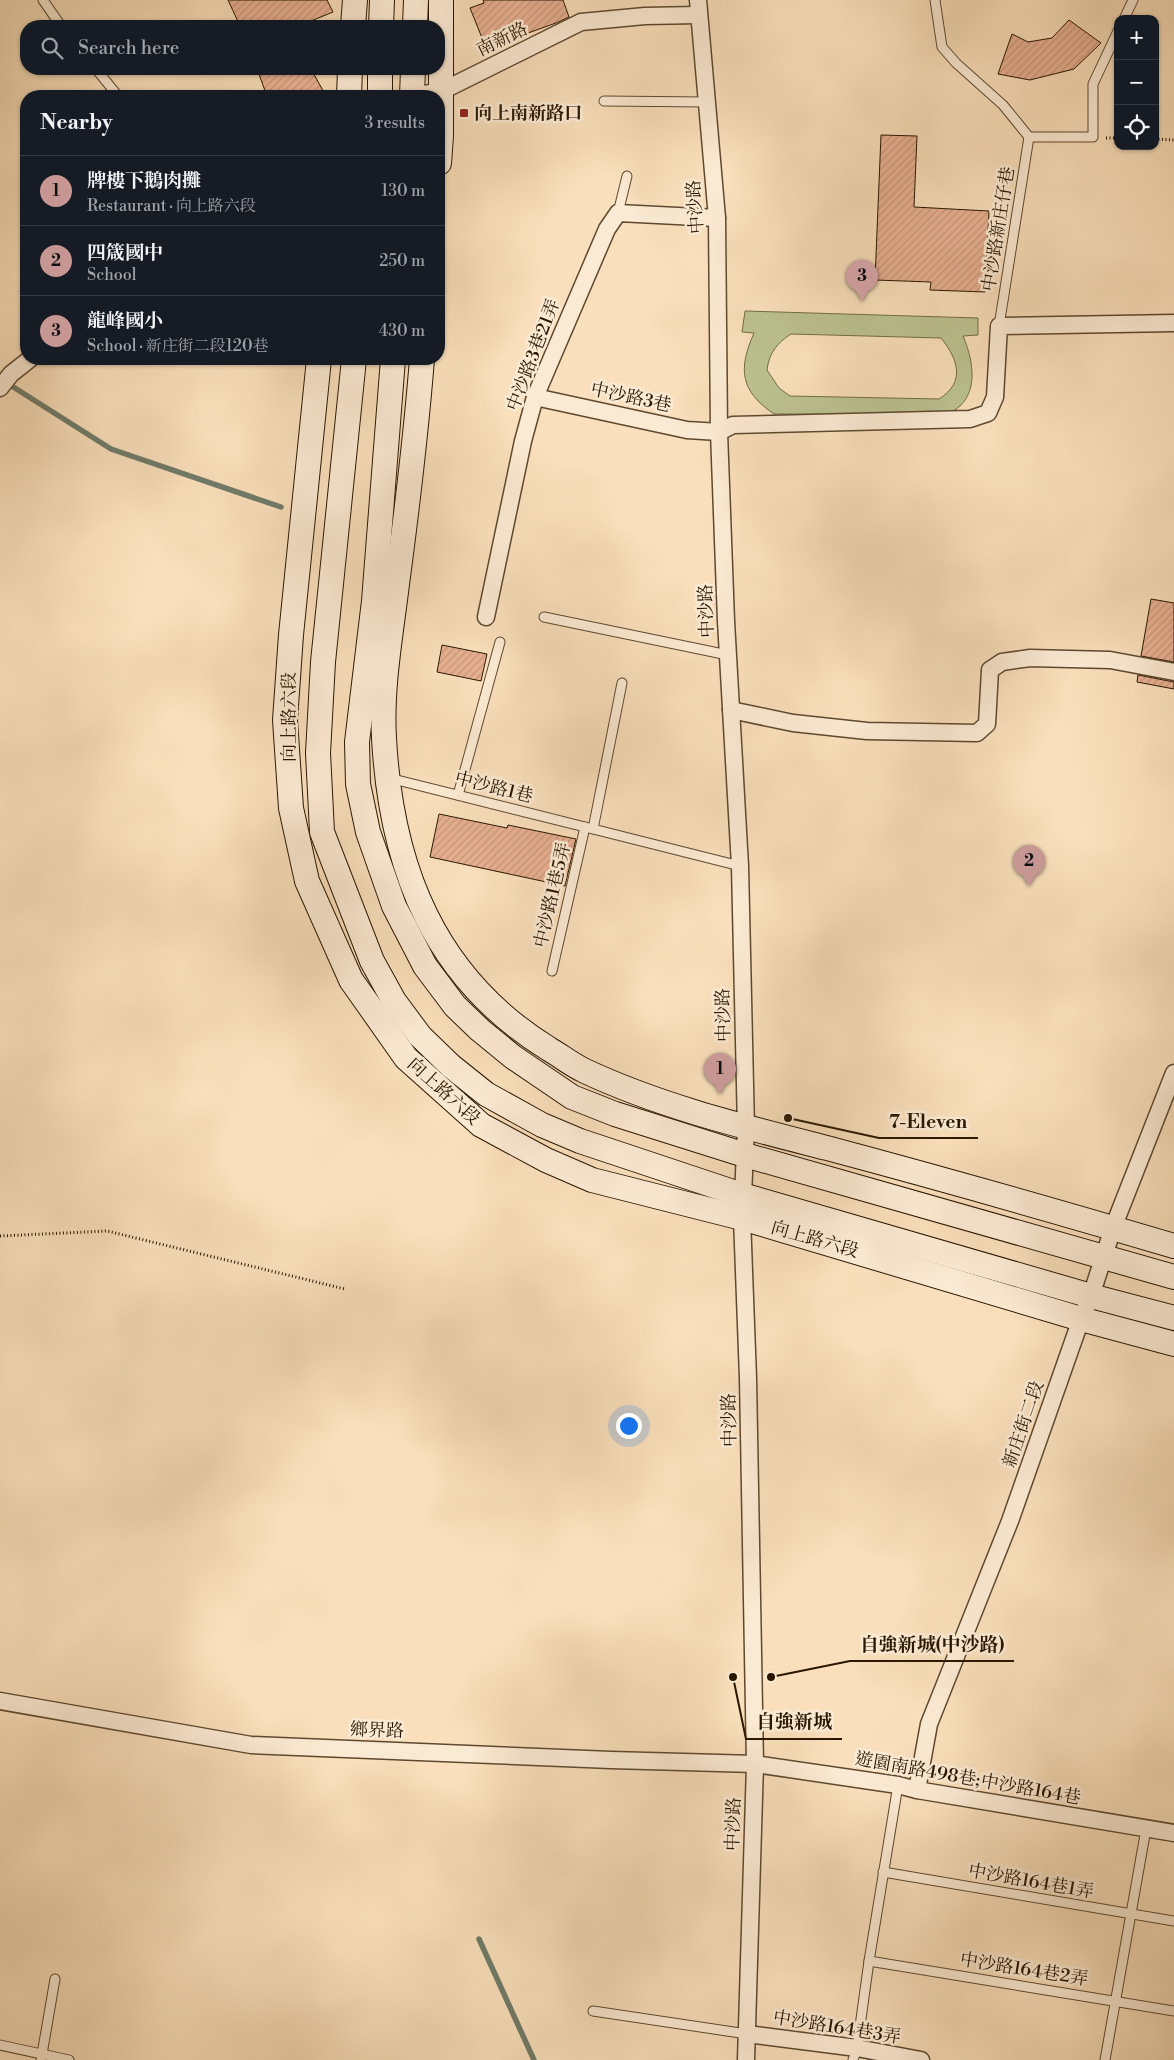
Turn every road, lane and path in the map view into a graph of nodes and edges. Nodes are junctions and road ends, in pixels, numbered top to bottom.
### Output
1 (43, 0) edge
2 (355, 0) edge
3 (382, 0) edge
4 (416, 0) edge
5 (441, 0) edge
6 (935, 0) edge
7 (1133, 0) edge
8 (698, 8) edge
9 (1126, 15) edge
10 (57, 20) edge
11 (353, 20) edge
12 (381, 20) edge
13 (415, 20) edge
14 (441, 20) edge
15 (1114, 39) edge
16 (101, 75) edge
17 (350, 75) edge
18 (380, 75) edge
19 (413, 75) edge
20 (442, 75) edge
21 (113, 90) edge
22 (349, 90) edge
23 (380, 90) edge
24 (413, 90) edge
25 (442, 90) edge
26 (444, 90) edge
27 (604, 101) dead end
28 (706, 102) junction
29 (1029, 137) junction
30 (1159, 139) edge
31 (1174, 140) edge
32 (627, 176) dead end
33 (618, 213) junction
34 (717, 218) junction
35 (1174, 323) edge
36 (999, 326) junction
37 (23, 365) edge
38 (318, 365) edge
39 (353, 365) edge
40 (392, 365) edge
41 (421, 365) edge
42 (0, 388) edge
43 (535, 397) junction
44 (719, 432) junction
45 (486, 617) dead end
46 (544, 617) dead end
47 (500, 642) dead end
48 (728, 655) junction
49 (1174, 672) edge
50 (622, 684) dead end
51 (731, 710) junction
52 (387, 778) junction
53 (458, 796) junction
54 (589, 828) junction
55 (740, 866) junction
56 (552, 971) dead end
57 (1174, 1073) edge
58 (746, 1128) junction
59 (745, 1155) junction
60 (742, 1206) junction
61 (1113, 1228) junction
62 (0, 1236) edge
63 (1174, 1246) edge
64 (1104, 1257) junction
65 (1174, 1277) edge
66 (345, 1289) dead end
67 (1091, 1296) junction
68 (1174, 1318) edge
69 (1081, 1319) junction
70 (1174, 1344) edge
71 (0, 1701) edge
72 (755, 1764) junction
73 (898, 1785) junction
74 (917, 1790) junction
75 (1146, 1829) junction
76 (1174, 1833) edge
77 (883, 1872) junction
78 (1132, 1914) junction
79 (1174, 1921) edge
80 (869, 1961) junction
81 (55, 1979) dead end
82 (1116, 2000) junction
83 (593, 2011) dead end
84 (1174, 2011) edge
85 (747, 2034) junction
86 (0, 2045) edge
87 (855, 2054) edge
88 (41, 2057) edge
89 (68, 2060) edge
90 (746, 2060) edge
91 (921, 2060) edge
92 (1105, 2060) edge

1 - 10 lane
2 - 11 main road
3 - 12 main road
4 - 13 main road
5 - 14 main road
6 - 29 lane
7 - 9 lane
8 - 26 street, 南新路
8 - 28 street, 中沙路
15 - 29 lane
16 - 21 lane
17 - 22 main road
18 - 23 main road
19 - 24 main road
20 - 25 main road
27 - 28 lane
28 - 34 street, 中沙路
29 - 36 lane, 中沙路新庄仔巷
30 - 31 path
32 - 33 lane
33 - 34 street
33 - 43 street, 中沙路3巷21弄
34 - 44 street, 中沙路
35 - 36 street
36 - 44 street
37 - 42 street
38 - 60 main road, 向上路六段
39 - 60 main road, 向上路六段
40 - 59 main road
41 - 52 main road
43 - 44 street, 中沙路3巷
43 - 45 street, 中沙路3巷21弄
44 - 48 street, 中沙路
46 - 48 lane
47 - 53 lane
48 - 51 street, 中沙路
49 - 51 street
50 - 54 lane
51 - 55 street, 中沙路
52 - 53 lane, 中沙路1巷
52 - 58 main road
53 - 54 lane, 中沙路1巷
54 - 55 lane, 中沙路1巷
54 - 56 lane, 中沙路1巷5弄
55 - 58 street, 中沙路
57 - 61 street, 新庄街二段
58 - 59 street, 中沙路
58 - 61 main road
59 - 60 street, 中沙路
59 - 64 main road
60 - 67 main road, 向上路六段
60 - 69 main road, 向上路六段
60 - 72 street, 中沙路
61 - 63 main road
61 - 64 street, 新庄街二段
62 - 66 path
64 - 65 main road
64 - 67 street, 新庄街二段
67 - 68 main road, 向上路六段
67 - 69 street, 新庄街二段
69 - 70 main road, 向上路六段
69 - 74 street, 新庄街二段
71 - 72 street, 鄉界路
72 - 73 street, 遊園南路498巷;中沙路164巷
72 - 85 street, 中沙路
73 - 74 street, 遊園南路498巷;中沙路164巷
73 - 77 lane
74 - 75 street, 遊園南路498巷;中沙路164巷
75 - 76 street, 遊園南路498巷;中沙路164巷
75 - 78 lane
77 - 78 lane, 中沙路164巷1弄
77 - 80 lane
78 - 79 lane, 中沙路164巷1弄
78 - 82 lane
80 - 82 lane, 中沙路164巷2弄
80 - 87 lane
81 - 88 lane
82 - 84 lane, 中沙路164巷2弄
82 - 92 lane
83 - 85 lane
85 - 87 street, 中沙路164巷3弄
85 - 90 street, 中沙路
86 - 88 lane
87 - 91 street, 中沙路164巷3弄
88 - 89 lane

